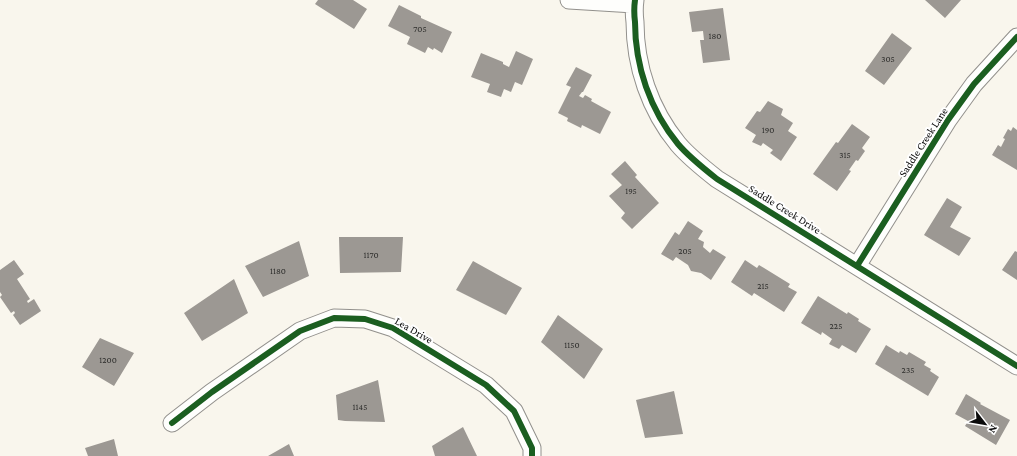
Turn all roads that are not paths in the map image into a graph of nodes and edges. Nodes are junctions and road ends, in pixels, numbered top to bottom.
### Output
1 (569, 0) edge
2 (635, 2) edge
3 (1017, 37) edge
4 (857, 266) junction
5 (1017, 366) edge
6 (172, 423) dead end
7 (532, 456) edge

1 - 2 street
2 - 4 street, Saddle Creek Drive
3 - 4 street, Saddle Creek Lane
4 - 5 street, Saddle Creek Drive
6 - 7 street, Lea Drive

